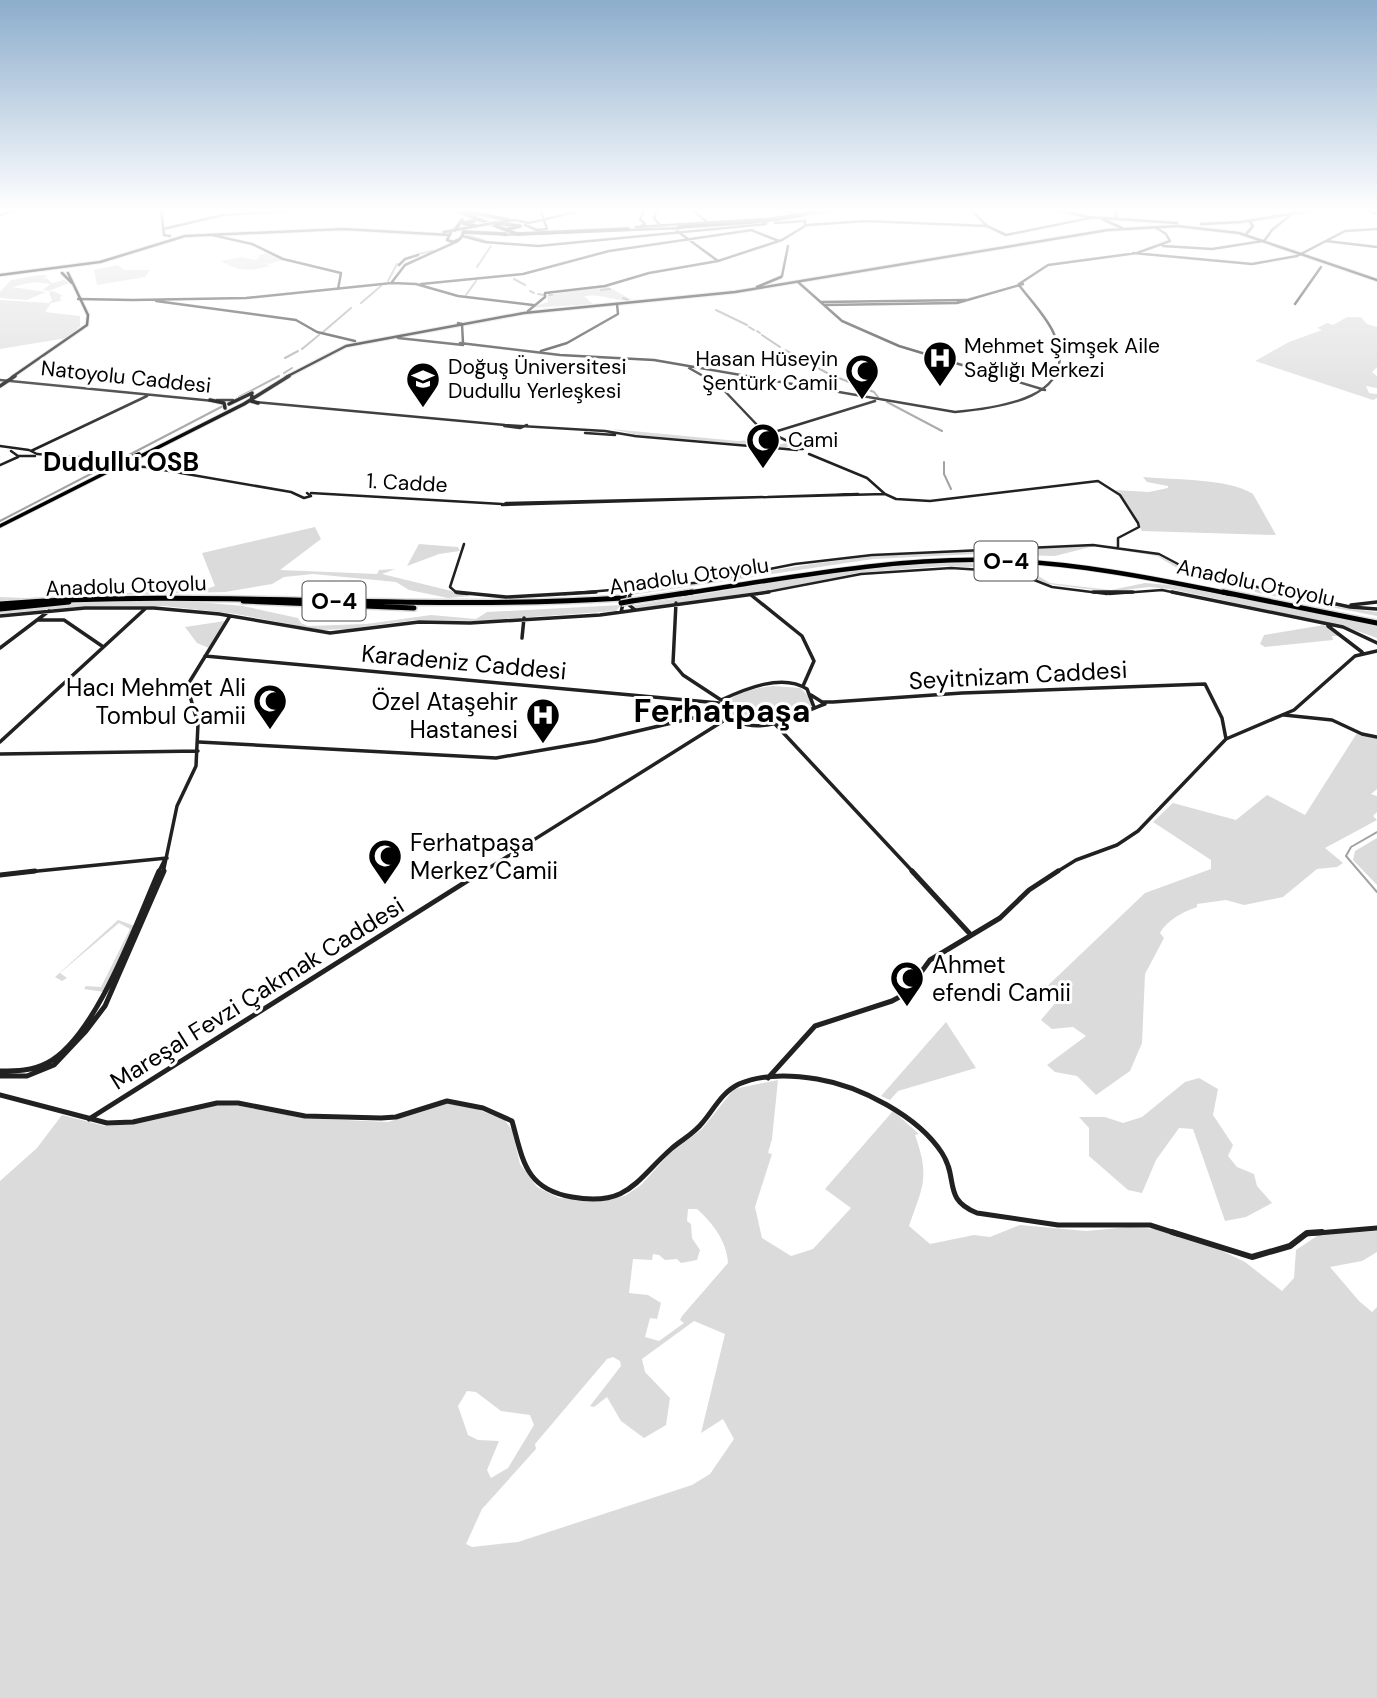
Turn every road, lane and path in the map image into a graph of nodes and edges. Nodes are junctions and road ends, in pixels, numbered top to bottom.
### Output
1 (74, 288) edge
2 (75, 288) edge
3 (341, 288) edge
4 (431, 288) edge
5 (584, 288) edge
6 (750, 288) edge
7 (754, 288) edge
8 (804, 288) edge
9 (810, 288) edge
10 (1013, 288) edge
11 (1023, 288) edge
12 (1305, 288) edge
13 (735, 291) junction
14 (80, 299) junction
15 (972, 299) junction
16 (133, 300) junction
17 (617, 303) junction
18 (822, 303) junction
19 (1294, 304) dead end
20 (533, 305) junction
21 (528, 311) junction
22 (460, 324) junction
23 (392, 337) junction
24 (357, 341) junction
25 (449, 341) dead end
26 (460, 344) junction
27 (538, 352) junction
28 (692, 367) junction
29 (290, 374) junction
30 (4, 381) edge
31 (1046, 389) junction
32 (144, 394) junction
33 (150, 394) junction
34 (252, 396) junction
35 (879, 399) junction
36 (210, 400) junction
37 (231, 402) junction
38 (243, 403) junction
39 (258, 403) junction
40 (225, 408) junction
41 (515, 426) junction
42 (608, 430) junction
43 (594, 431) junction
44 (771, 433) junction
45 (604, 434) junction
46 (635, 436) junction
47 (0, 447) edge
48 (798, 449) junction
49 (24, 450) junction
50 (31, 451) junction
51 (16, 454) junction
52 (23, 456) junction
53 (120, 459) junction
54 (100, 460) junction
55 (131, 461) junction
56 (113, 463) junction
57 (0, 464) edge
58 (121, 466) junction
59 (309, 494) junction
60 (885, 494) junction
61 (0, 524) edge
62 (462, 544) dead end
63 (1118, 547) junction
64 (666, 586) junction
65 (578, 593) junction
66 (751, 595) junction
67 (626, 601) junction
68 (1377, 602) edge
69 (676, 603) junction
70 (1332, 603) junction
71 (0, 606) edge
72 (146, 608) junction
73 (1376, 609) edge
74 (53, 610) junction
75 (600, 615) junction
76 (0, 616) edge
77 (230, 616) junction
78 (524, 618) junction
79 (37, 620) junction
80 (1314, 621) junction
81 (1377, 621) edge
82 (1357, 633) junction
83 (1342, 637) junction
84 (522, 638) dead end
85 (1376, 642) edge
86 (102, 646) junction
87 (1349, 646) junction
88 (0, 648) edge
89 (1370, 652) junction
90 (1377, 652) edge
91 (205, 656) junction
92 (1338, 670) junction
93 (803, 686) junction
94 (811, 695) junction
95 (720, 702) junction
96 (833, 702) junction
97 (812, 709) junction
98 (723, 711) junction
99 (1284, 715) junction
100 (728, 718) junction
101 (775, 724) junction
102 (1377, 737) edge
103 (1226, 738) junction
104 (0, 742) edge
105 (199, 742) junction
106 (198, 751) junction
107 (0, 754) edge
108 (167, 858) junction
109 (0, 875) edge
110 (971, 934) junction
111 (0, 1074) edge
112 (768, 1078) junction
113 (0, 1095) edge
114 (89, 1119) junction
115 (1377, 1228) edge

1 - 14 main road
2 - 14 main road
3 - 16 street
4 - 20 street
5 - 20 street
6 - 13 main road
7 - 13 main road
8 - 18 street
9 - 18 street
10 - 15 street
11 - 31 street
12 - 19 street
13 - 17 main road
14 - 16 street
14 - 30 main road
15 - 18 street
15 - 18 street
16 - 24 street
17 - 21 main road
17 - 22 main road
17 - 27 street
18 - 31 street
20 - 21 street
21 - 22 main road
22 - 23 main road
22 - 23 main road
22 - 26 street
23 - 24 main road
23 - 24 main road
23 - 26 street
24 - 29 main road
25 - 26 street
26 - 27 street
27 - 28 street
28 - 35 street
28 - 44 street
29 - 34 main road
29 - 37 main road
30 - 32 street, Natoyolu Caddesi
31 - 35 street
32 - 33 street, Natoyolu Caddesi
32 - 49 street
33 - 36 street, Natoyolu Caddesi
33 - 50 street
34 - 38 main road
34 - 39 main road
35 - 44 street
36 - 37 street, Natoyolu Caddesi
36 - 40 main road
37 - 38 main road
37 - 40 main road
38 - 39 street, Natoyolu Caddesi
38 - 41 street, Natoyolu Caddesi
38 - 55 main road
39 - 41 street, Natoyolu Caddesi
40 - 53 main road
41 - 43 street
42 - 43 street
42 - 45 street
42 - 46 street
43 - 45 street
44 - 48 street
45 - 46 street
46 - 48 street
47 - 49 street
47 - 51 street
48 - 60 street
49 - 50 street
49 - 51 street
50 - 52 street
50 - 54 street
51 - 52 street
51 - 57 street
52 - 54 street
52 - 57 street
53 - 54 street
53 - 55 main road
53 - 56 main road
54 - 56 street
55 - 58 main road
55 - 59 street, 1. Cadde
56 - 58 main road
56 - 61 main road
58 - 59 street
58 - 61 main road
59 - 60 street, 1. Cadde
60 - 63 street
62 - 65 street
63 - 64 street
63 - 70 street
64 - 67 street
64 - 67 street
65 - 67 street
65 - 67 street
66 - 69 street
66 - 80 street
66 - 93 street
67 - 69 street
67 - 69 street
67 - 71 highway, Anadolu Otoyolu / O-4
67 - 71 highway, Anadolu Otoyolu / O-4
67 - 75 street
67 - 75 street
67 - 81 highway, Anadolu Otoyolu / O-4
68 - 70 street
69 - 95 street
70 - 73 street
72 - 74 street
72 - 77 street
72 - 86 street
74 - 76 street
74 - 79 street
75 - 78 street
77 - 78 street
77 - 91 street
78 - 84 street
79 - 86 street
79 - 88 street
80 - 82 street
80 - 83 street
82 - 83 street
82 - 85 street
83 - 87 street
86 - 104 street
87 - 89 street
87 - 92 street
89 - 90 street
89 - 92 street
91 - 95 street, Karadeniz Caddesi
91 - 105 street
92 - 99 street
93 - 94 street
93 - 95 street
94 - 96 street
94 - 97 street
95 - 98 street
96 - 97 street
96 - 103 street, Seyitnizam Caddesi
97 - 101 street
98 - 100 street
98 - 105 street
99 - 102 street
99 - 103 street
100 - 101 street
100 - 114 street, Mareşal Fevzi Çakmak Caddesi
101 - 110 street
103 - 110 street
105 - 106 street
106 - 107 street
106 - 108 street
108 - 109 street
108 - 111 street
110 - 112 street
112 - 114 street
112 - 115 street
113 - 114 street

